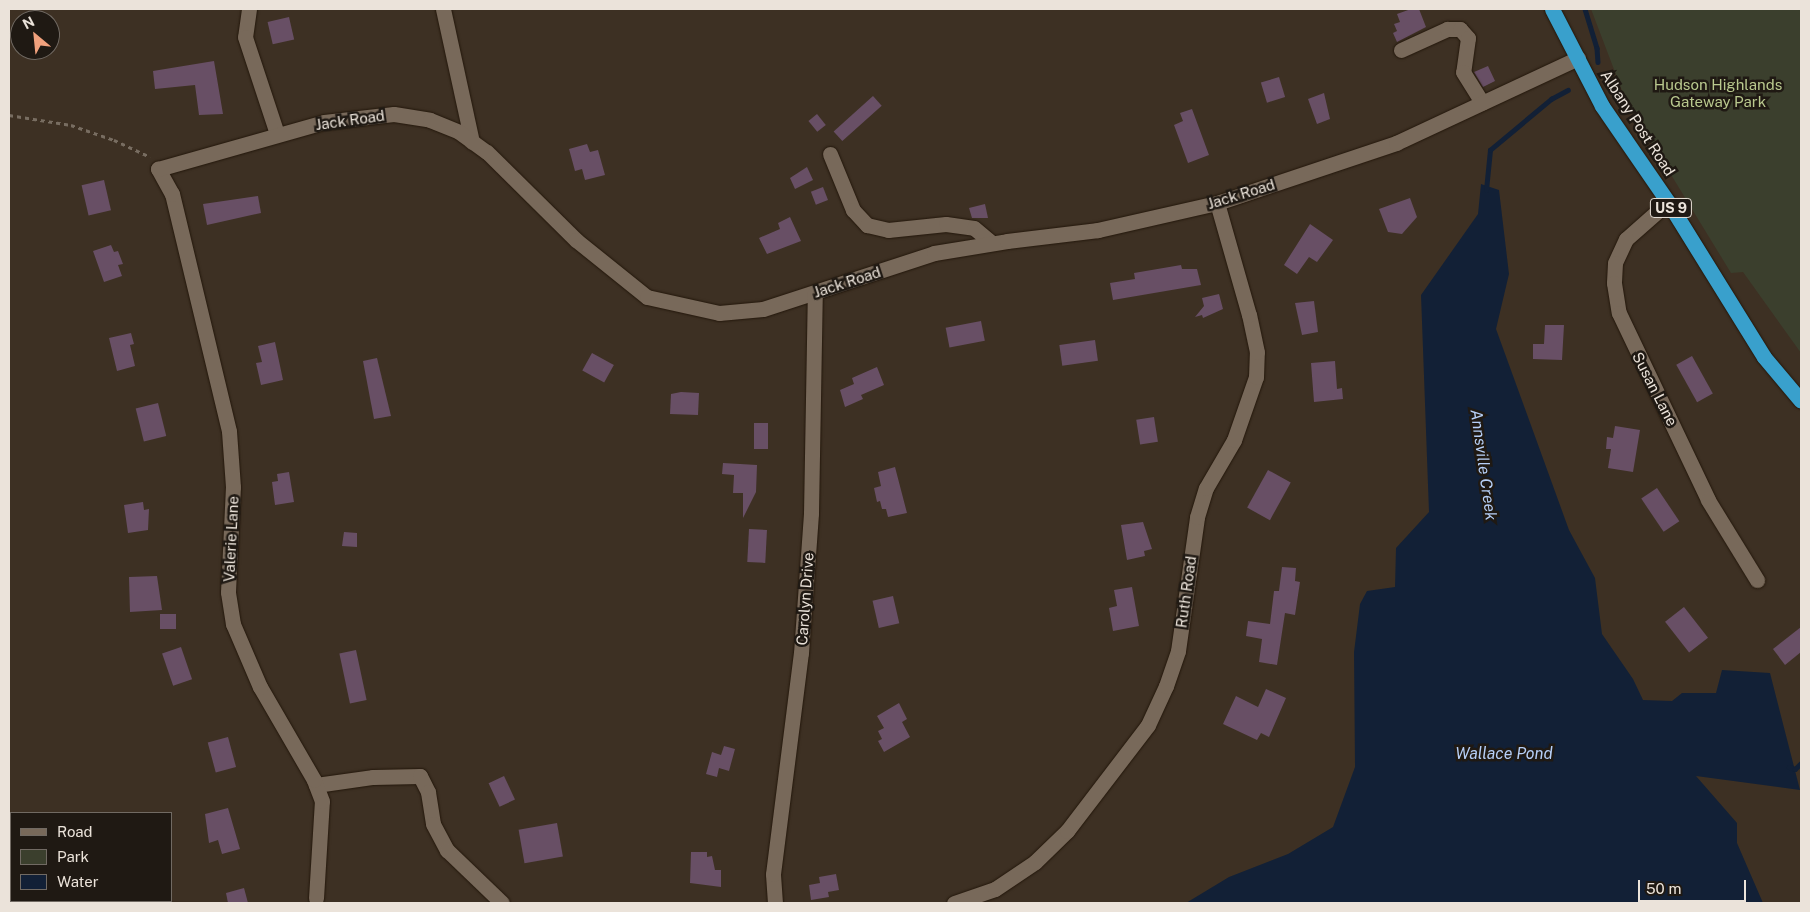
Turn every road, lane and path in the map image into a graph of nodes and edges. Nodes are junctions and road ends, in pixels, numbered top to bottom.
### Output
1 (249, 9) edge
2 (443, 9) edge
3 (1552, 9) edge
4 (1401, 50) dead end
5 (1578, 58) junction
6 (1482, 103) junction
7 (9, 115) edge
8 (277, 134) junction
9 (472, 142) junction
10 (830, 154) dead end
11 (158, 169) junction
12 (1668, 202) junction
13 (1217, 203) junction
14 (992, 243) junction
15 (815, 293) junction
16 (1801, 401) edge
17 (1756, 580) dead end
18 (316, 785) junction
19 (316, 898) dead end
20 (502, 903) edge
21 (775, 903) edge
22 (954, 903) edge

1 - 8 street
2 - 9 street
3 - 5 highway, Albany Post Road / US 9
4 - 6 street
5 - 6 street, Jack Road
5 - 12 highway, Albany Post Road / US 9
6 - 13 street, Jack Road
7 - 11 path
8 - 9 street, Jack Road
8 - 11 street, Jack Road
9 - 15 street, Jack Road
10 - 14 street
11 - 18 street, Valerie Lane
12 - 16 highway, Albany Post Road / US 9
12 - 17 street, Susan Lane
13 - 14 street, Jack Road
13 - 22 street, Ruth Road
14 - 15 street, Jack Road
15 - 21 street, Carolyn Drive
18 - 19 street, Valerie Lane
18 - 20 street

